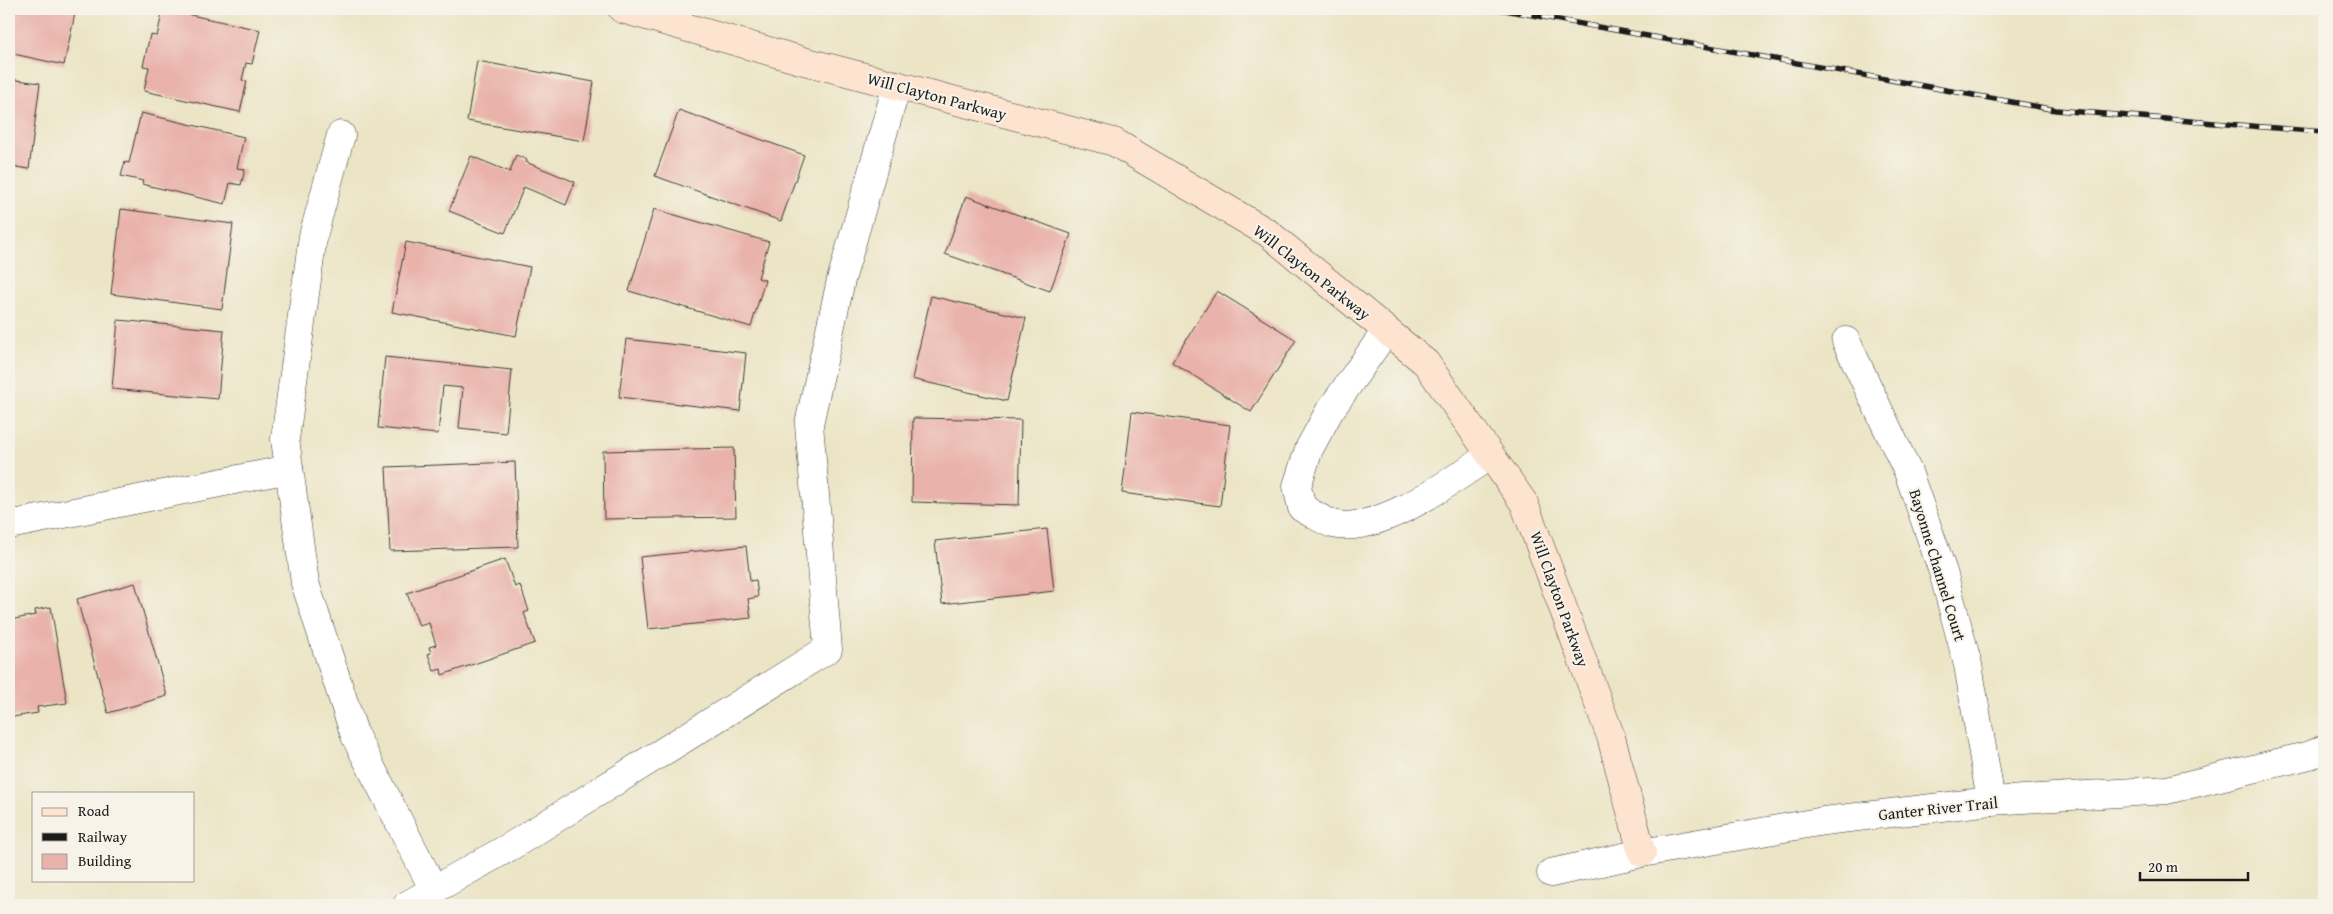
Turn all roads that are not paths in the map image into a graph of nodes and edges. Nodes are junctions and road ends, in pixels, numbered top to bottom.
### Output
1 (622, 9) edge
2 (897, 85) junction
3 (341, 134) dead end
4 (1386, 331) junction
5 (1846, 341) dead end
6 (1490, 455) junction
7 (289, 469) junction
8 (9, 525) edge
9 (2324, 749) edge
10 (1991, 802) junction
11 (1642, 853) junction
12 (1551, 873) dead end
13 (434, 890) junction
14 (407, 905) edge

1 - 2 street, Will Clayton Parkway
2 - 4 street, Will Clayton Parkway
2 - 13 street
3 - 7 street
4 - 6 street, Will Clayton Parkway
4 - 6 street
5 - 10 street, Bayonne Channel Court
6 - 11 street, Will Clayton Parkway
7 - 8 street
7 - 13 street
9 - 10 street, Ganter River Trail
10 - 11 street, Ganter River Trail
11 - 12 street, Ganter River Trail
13 - 14 street

